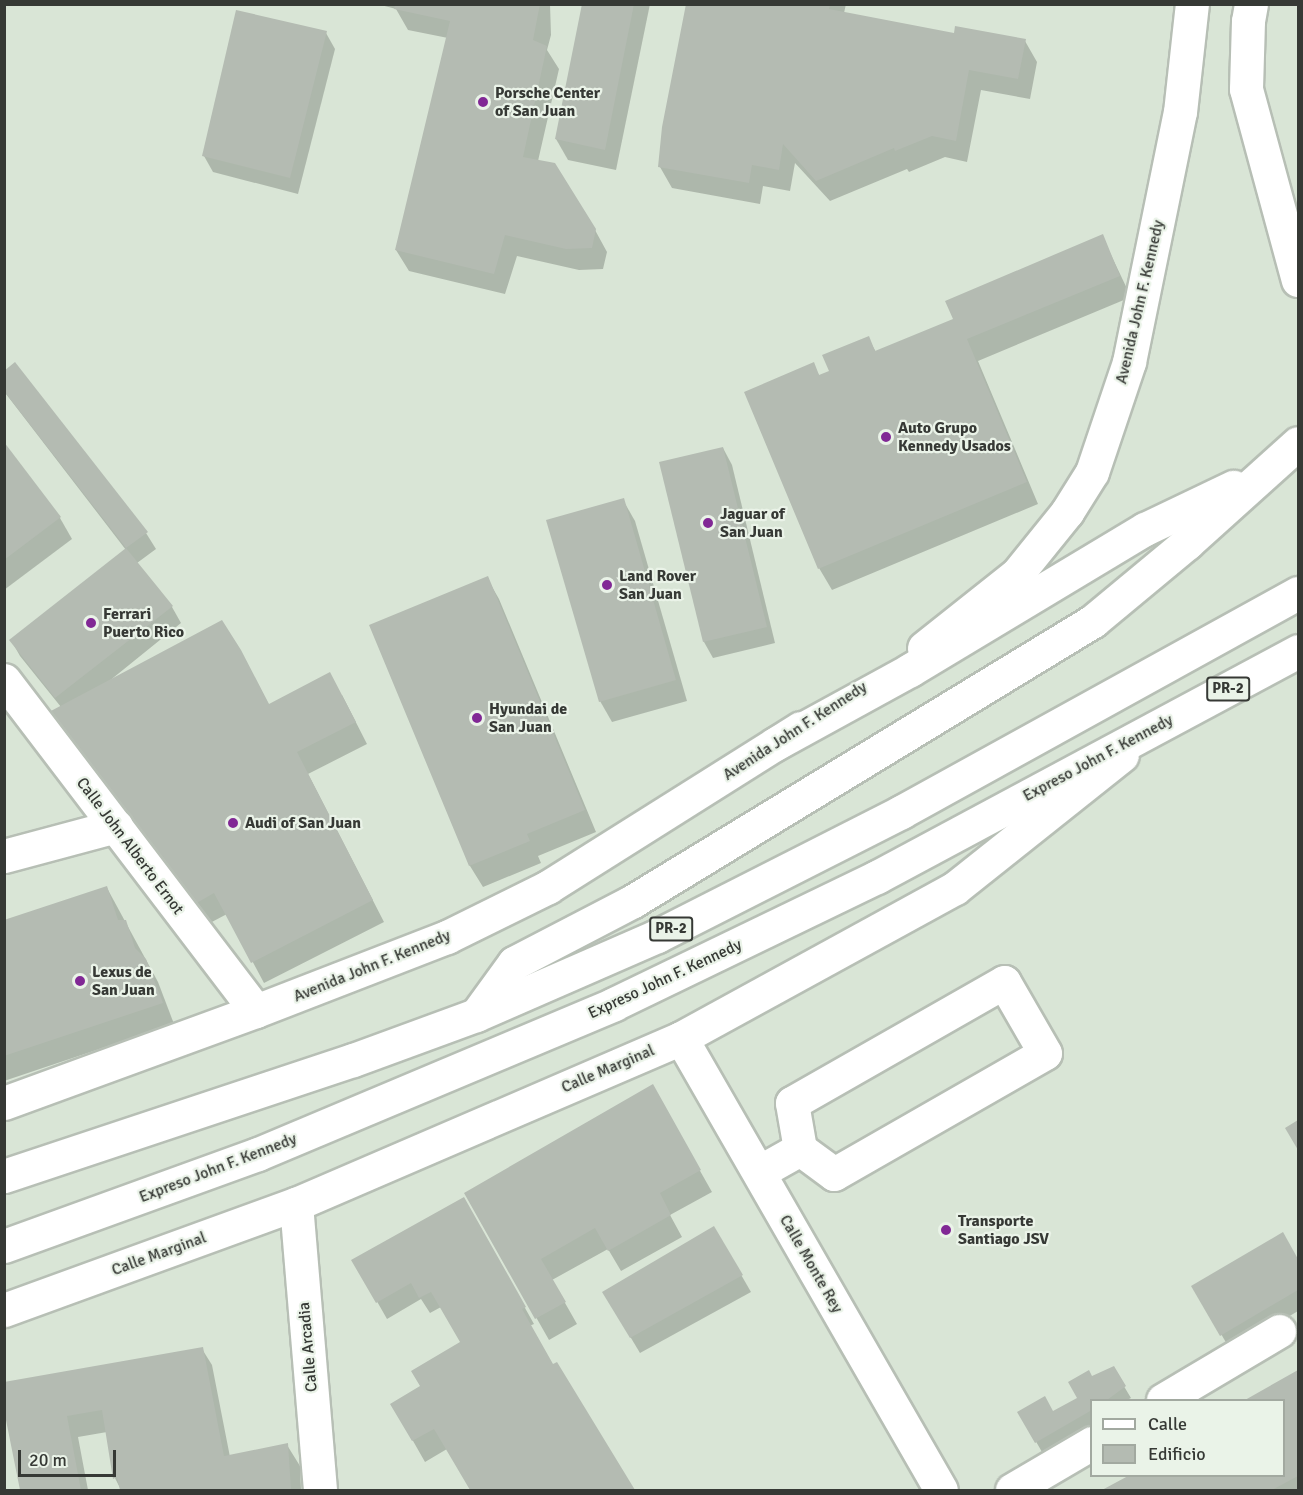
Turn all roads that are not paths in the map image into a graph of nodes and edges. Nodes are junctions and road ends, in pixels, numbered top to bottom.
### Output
1 (1192, 4) edge
2 (1251, 4) edge
3 (1299, 280) edge
4 (1299, 443) edge
5 (1267, 471) junction
6 (1299, 593) edge
7 (1299, 651) edge
8 (4, 680) edge
9 (1158, 726) junction
10 (775, 744) junction
11 (116, 826) junction
12 (4, 855) edge
13 (256, 1011) junction
14 (476, 1015) junction
15 (681, 1038) junction
16 (4, 1103) edge
17 (800, 1149) junction
18 (759, 1172) junction
19 (4, 1176) edge
20 (296, 1204) junction
21 (4, 1246) edge
22 (4, 1310) edge
23 (1279, 1331) dead end
24 (1166, 1399) edge
25 (1090, 1444) edge
26 (320, 1491) edge
27 (941, 1491) edge
28 (1012, 1491) edge

1 - 10 main road, Avenida John F. Kennedy
2 - 3 main road
4 - 5 main road
5 - 10 main road
5 - 14 main road
6 - 14 main road, PR-2
7 - 9 main road, Expreso John F. Kennedy / PR-2
8 - 11 main road, Calle John Alberto Ernot
9 - 15 main road, Calle Marginal
9 - 21 main road, Expreso John F. Kennedy / PR-2
10 - 13 main road, Avenida John F. Kennedy
11 - 12 main road
11 - 13 main road, Calle John Alberto Ernot
13 - 16 main road, Avenida John F. Kennedy
14 - 19 main road, PR-2
15 - 18 main road, Calle Monte Rey
15 - 20 main road, Calle Marginal
17 - 17 main road
17 - 18 main road
18 - 27 main road, Calle Monte Rey
20 - 22 main road, Calle Marginal
20 - 26 main road, Calle Arcadia
23 - 24 main road
25 - 28 main road

